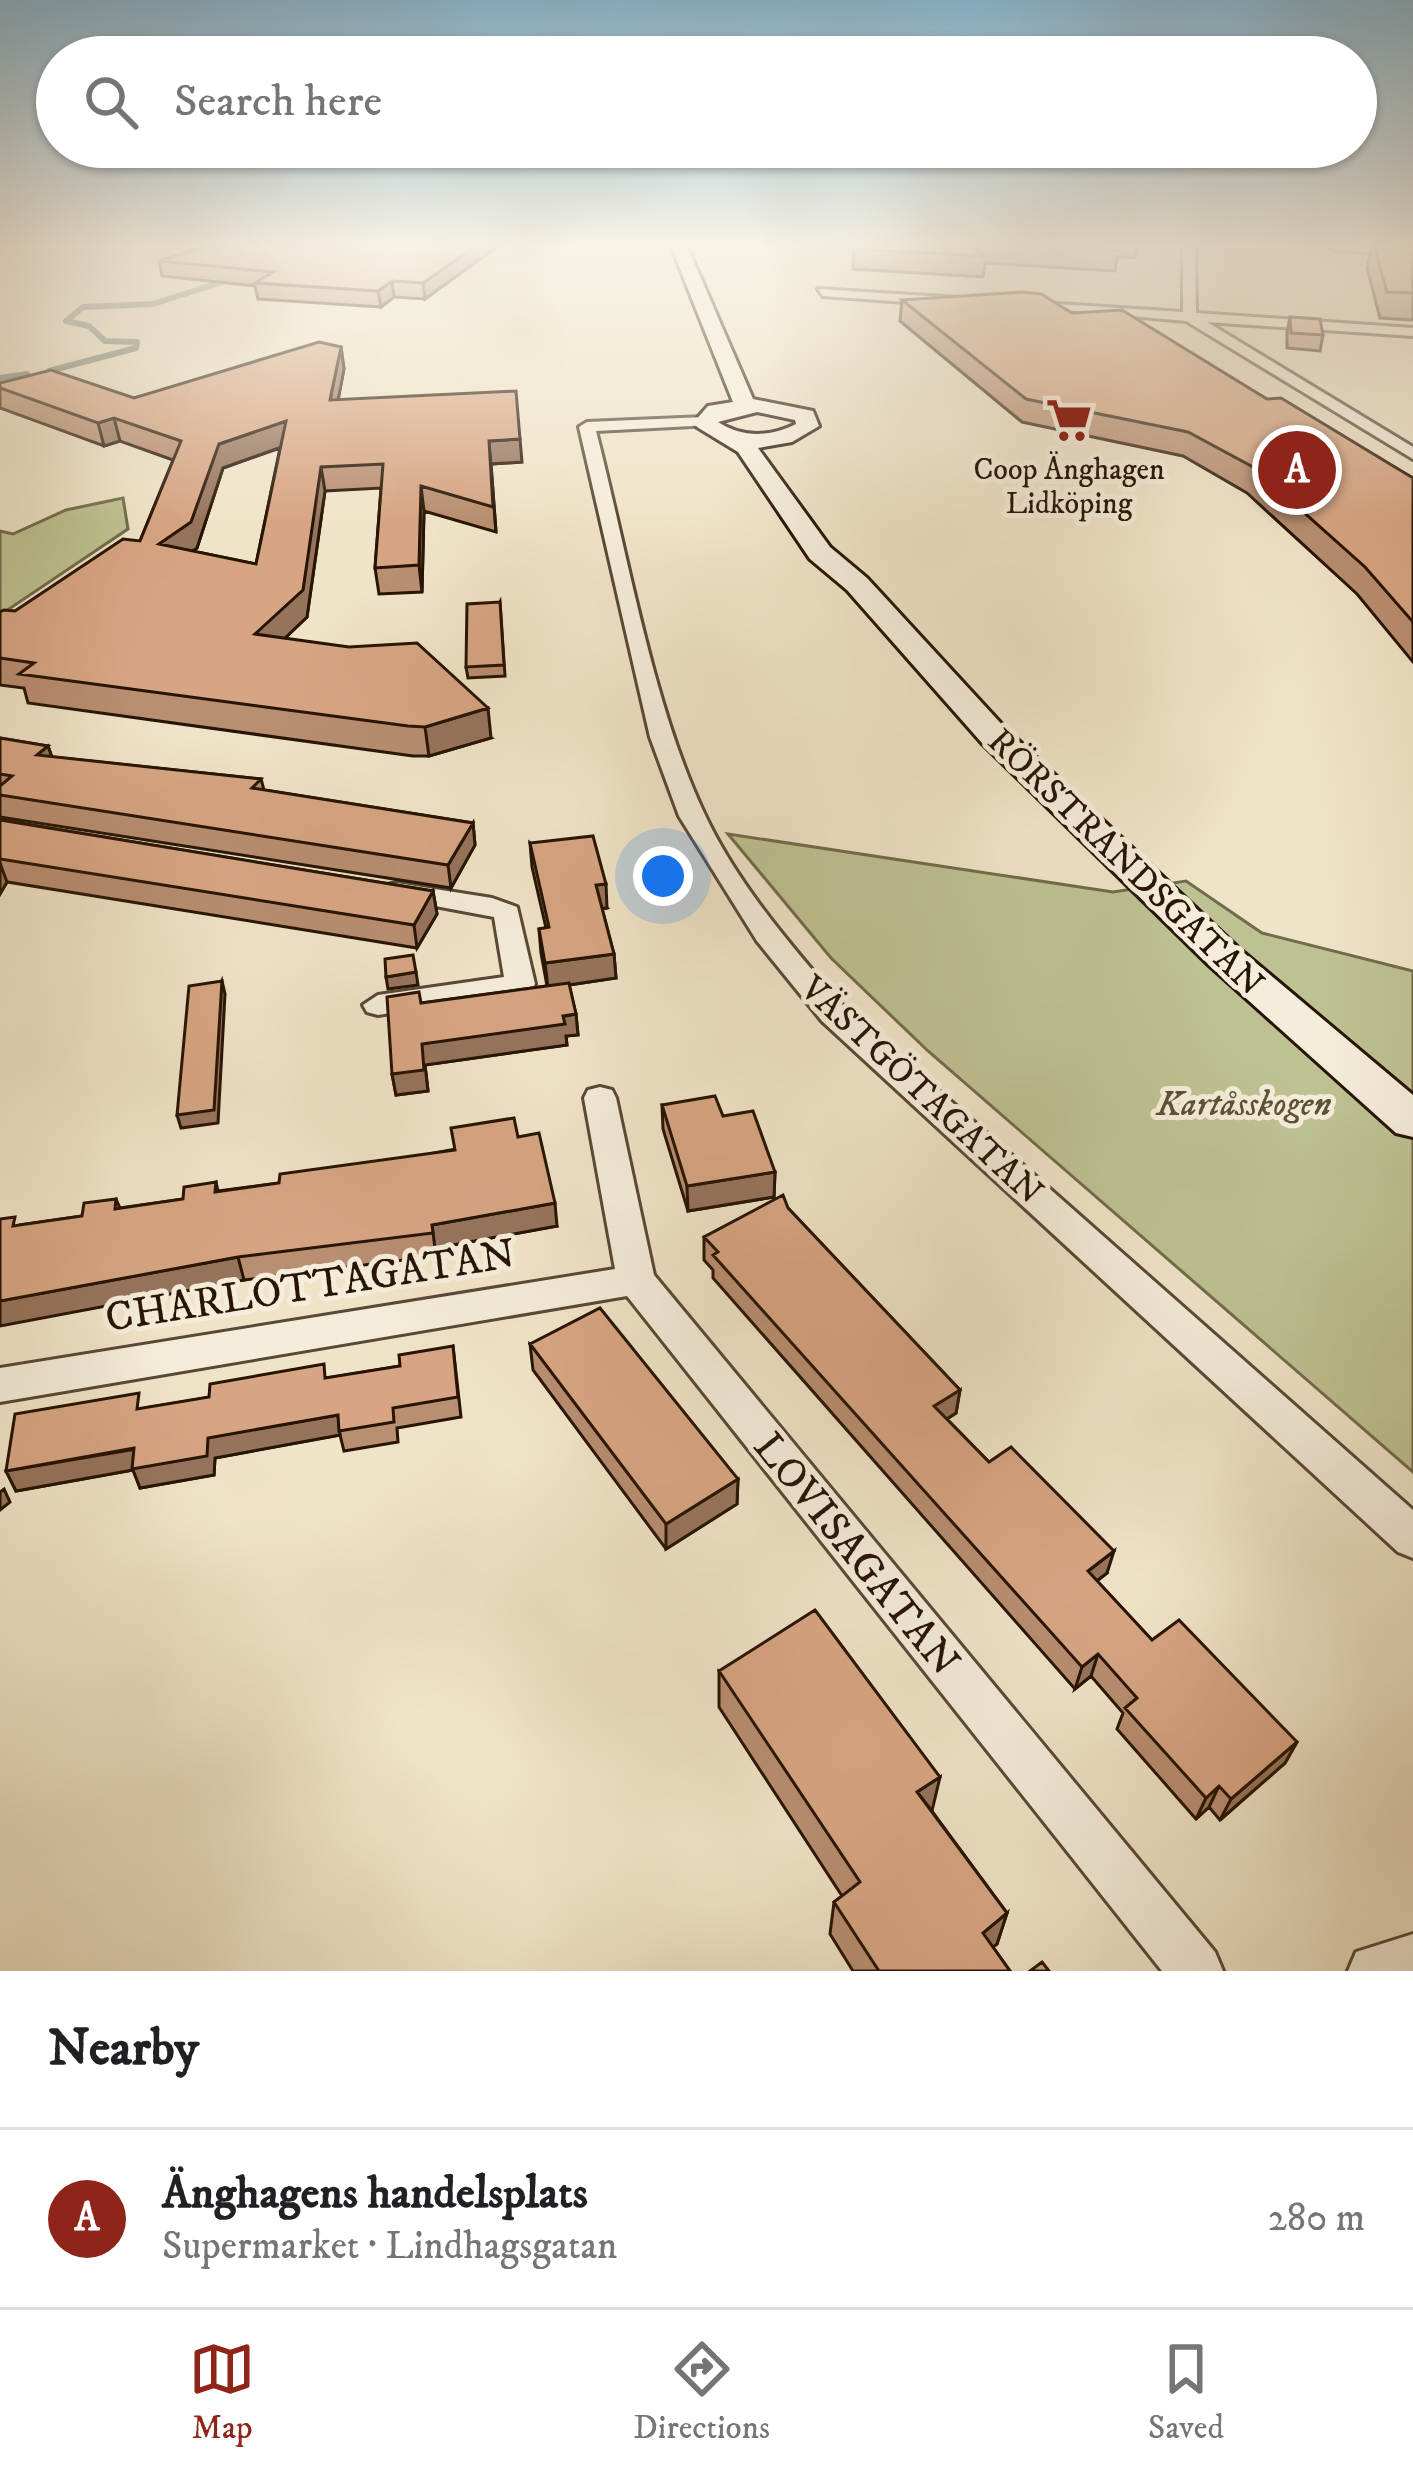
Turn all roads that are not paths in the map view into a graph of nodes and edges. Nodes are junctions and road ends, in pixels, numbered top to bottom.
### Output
1 (717, 338) edge
2 (1224, 338) edge
3 (745, 405) junction
4 (716, 429) junction
5 (793, 435) junction
6 (1413, 454) edge
7 (857, 584) junction
8 (366, 886) edge
9 (378, 1005) dead end
10 (600, 1098) dead end
11 (1413, 1121) edge
12 (636, 1280) junction
13 (0, 1385) edge
14 (1413, 1538) edge
15 (1413, 1961) edge
16 (1196, 1971) edge
17 (1375, 1971) edge

1 - 3 main road
2 - 6 street
3 - 4 main road
3 - 5 main road, RÖRSTRANDSGATAN
4 - 5 main road
4 - 7 main road, RÖRSTRANDSGATAN
4 - 14 street, VÄSTGÖTAGATAN
5 - 7 main road, RÖRSTRANDSGATAN
7 - 11 main road, RÖRSTRANDSGATAN
8 - 9 street
10 - 12 street, LOVISAGATAN
12 - 13 street, CHARLOTTAGATAN
12 - 16 street, LOVISAGATAN
15 - 17 street

